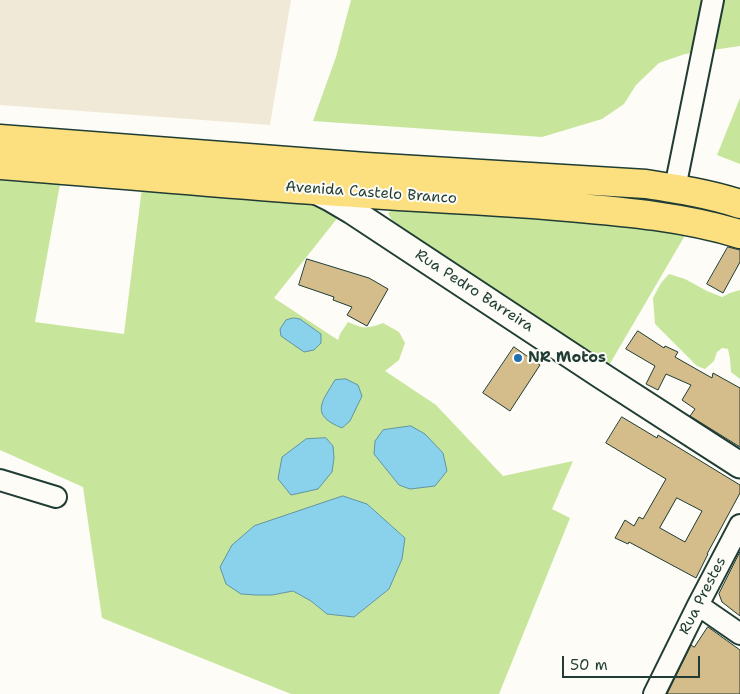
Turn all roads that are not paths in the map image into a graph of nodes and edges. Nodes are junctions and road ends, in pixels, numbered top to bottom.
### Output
1 (713, 0) edge
2 (0, 139) edge
3 (0, 165) edge
4 (366, 167) junction
5 (675, 188) junction
6 (310, 189) junction
7 (512, 189) junction
8 (369, 194) junction
9 (740, 204) edge
10 (385, 232) junction
11 (740, 234) edge
12 (740, 465) edge
13 (0, 480) edge
14 (56, 497) dead end
15 (740, 525) edge
16 (698, 605) junction
17 (740, 634) edge
18 (654, 694) edge

1 - 5 street
2 - 4 main road, Avenida Castelo Branco
3 - 6 main road, Avenida Castelo Branco
4 - 7 main road, Avenida Castelo Branco
4 - 8 main road
5 - 7 main road, Avenida Castelo Branco
5 - 9 main road, Avenida Castelo Branco
6 - 8 main road, Avenida Castelo Branco
6 - 10 street, Rua Pedro Barreira
7 - 8 main road, Avenida Castelo Branco
7 - 11 main road, Avenida Castelo Branco
8 - 10 street
10 - 12 street, Rua Pedro Barreira
13 - 14 street
15 - 16 street, Rua Prestes
16 - 17 street
16 - 18 street, Rua Prestes

